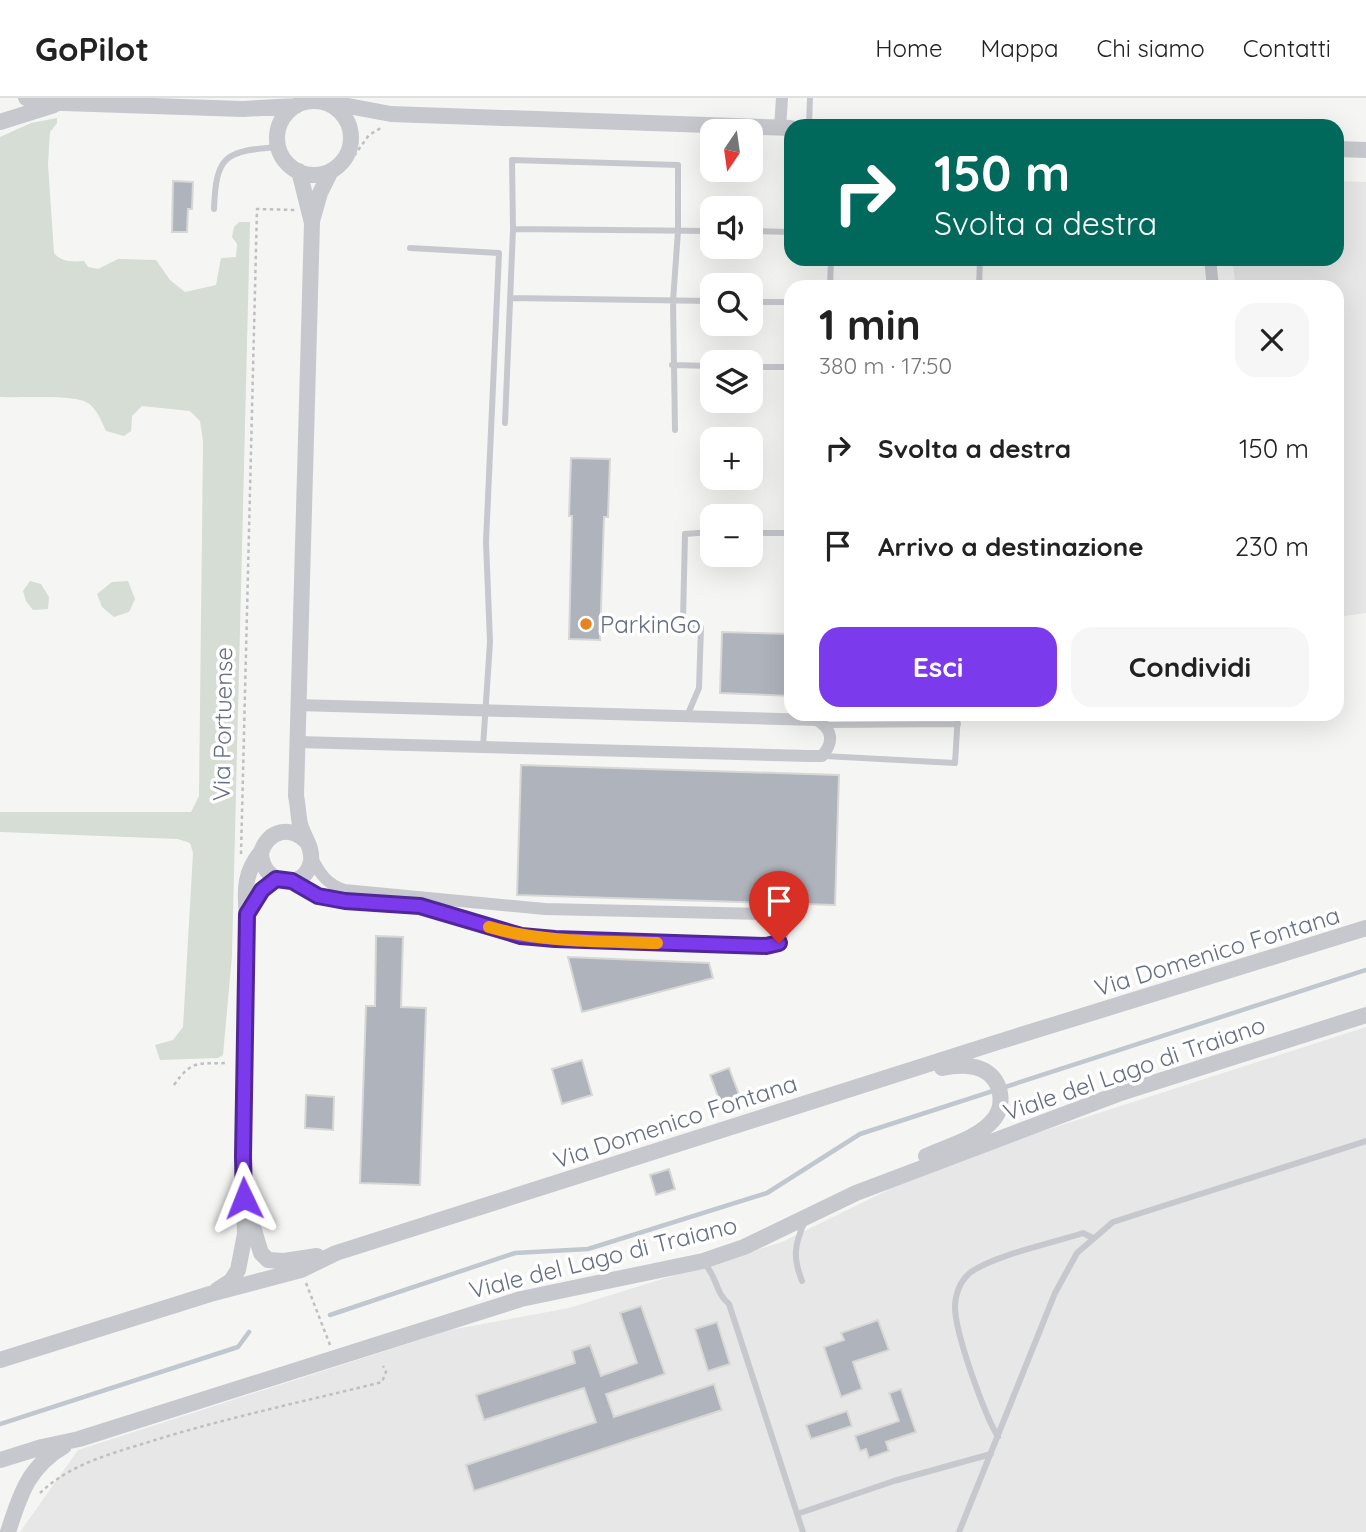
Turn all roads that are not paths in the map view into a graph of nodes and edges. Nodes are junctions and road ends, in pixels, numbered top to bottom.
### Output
1 (26, 98) edge
2 (782, 98) edge
3 (810, 98) edge
4 (171, 102) edge
5 (326, 102) junction
6 (63, 103) junction
7 (296, 106) junction
8 (243, 109) junction
9 (785, 119) edge
10 (809, 119) edge
11 (387, 120) junction
12 (0, 122) edge
13 (784, 128) edge
14 (351, 134) junction
15 (278, 139) junction
16 (1344, 149) edge
17 (1366, 150) edge
18 (299, 171) junction
19 (335, 173) junction
20 (214, 209) dead end
21 (312, 223) junction
22 (513, 229) junction
23 (678, 231) junction
24 (700, 231) edge
25 (763, 232) edge
26 (784, 232) edge
27 (410, 248) dead end
28 (510, 298) junction
29 (673, 301) junction
30 (700, 301) edge
31 (763, 302) edge
32 (784, 302) edge
33 (672, 365) junction
34 (700, 366) edge
35 (763, 367) edge
36 (784, 367) edge
37 (505, 423) dead end
38 (675, 430) dead end
39 (700, 533) edge
40 (763, 533) edge
41 (784, 533) edge
42 (298, 705) junction
43 (485, 710) junction
44 (687, 716) junction
45 (784, 719) edge
46 (819, 721) edge
47 (958, 724) joint
48 (825, 725) junction
49 (296, 742) junction
50 (483, 747) junction
51 (822, 756) junction
52 (296, 796) junction
53 (284, 831) junction
54 (307, 842) junction
55 (261, 852) junction
56 (312, 858) junction
57 (284, 880) junction
58 (247, 914) junction
59 (1366, 928) edge
60 (1366, 1015) edge
61 (878, 1081) junction
62 (1366, 1141) edge
63 (856, 1193) junction
64 (244, 1198) junction
65 (807, 1216) junction
66 (1093, 1238) junction
67 (337, 1253) junction
68 (703, 1261) junction
69 (802, 1281) dead end
70 (210, 1294) junction
71 (0, 1360) edge
72 (998, 1437) junction
73 (79, 1439) junction
74 (991, 1454) junction
75 (0, 1460) edge
76 (797, 1514) junction
77 (8, 1532) edge
78 (803, 1532) edge
79 (959, 1532) edge

1 - 6 street
2 - 9 street
3 - 10 lane
4 - 6 street
4 - 8 street
5 - 7 street
5 - 11 street
5 - 14 street
6 - 12 street
7 - 8 street
7 - 15 street
8 - 15 street
11 - 13 street
11 - 14 street
14 - 19 street
15 - 18 street
15 - 20 lane
16 - 17 street
18 - 19 street
18 - 21 street
19 - 21 street
21 - 42 street
22 - 23 lane
22 - 23 lane
22 - 28 lane
23 - 24 lane
23 - 29 lane
25 - 26 lane
27 - 43 lane
28 - 29 lane
28 - 37 lane
29 - 30 lane
29 - 33 lane
31 - 32 lane
33 - 34 lane
33 - 38 lane
35 - 36 lane
39 - 44 lane
40 - 41 lane
42 - 43 street
42 - 49 street
43 - 44 street
43 - 50 lane
44 - 45 street
46 - 48 street
47 - 48 lane
47 - 51 lane
48 - 51 street
49 - 50 street
49 - 52 street
50 - 51 street
52 - 53 street
52 - 54 street
53 - 54 street
53 - 55 street
54 - 56 street
55 - 57 street
55 - 58 street
56 - 57 street
56 - 57 street
57 - 58 street
58 - 64 street
59 - 61 street, Via Domenico Fontana
60 - 63 street, Viale del Lago di Traiano
61 - 63 street
61 - 67 street, Via Domenico Fontana
62 - 66 lane
63 - 65 street, Viale del Lago di Traiano
64 - 67 street
64 - 70 street
65 - 68 street, Viale del Lago di Traiano
65 - 69 lane
66 - 72 lane
66 - 72 lane
67 - 70 street, Via Domenico Fontana
68 - 73 street, Viale del Lago di Traiano
68 - 76 lane
70 - 71 street, Via Domenico Fontana
72 - 74 lane
73 - 75 street, Viale del Lago di Traiano
73 - 77 street
74 - 76 lane
74 - 79 lane
76 - 78 lane

